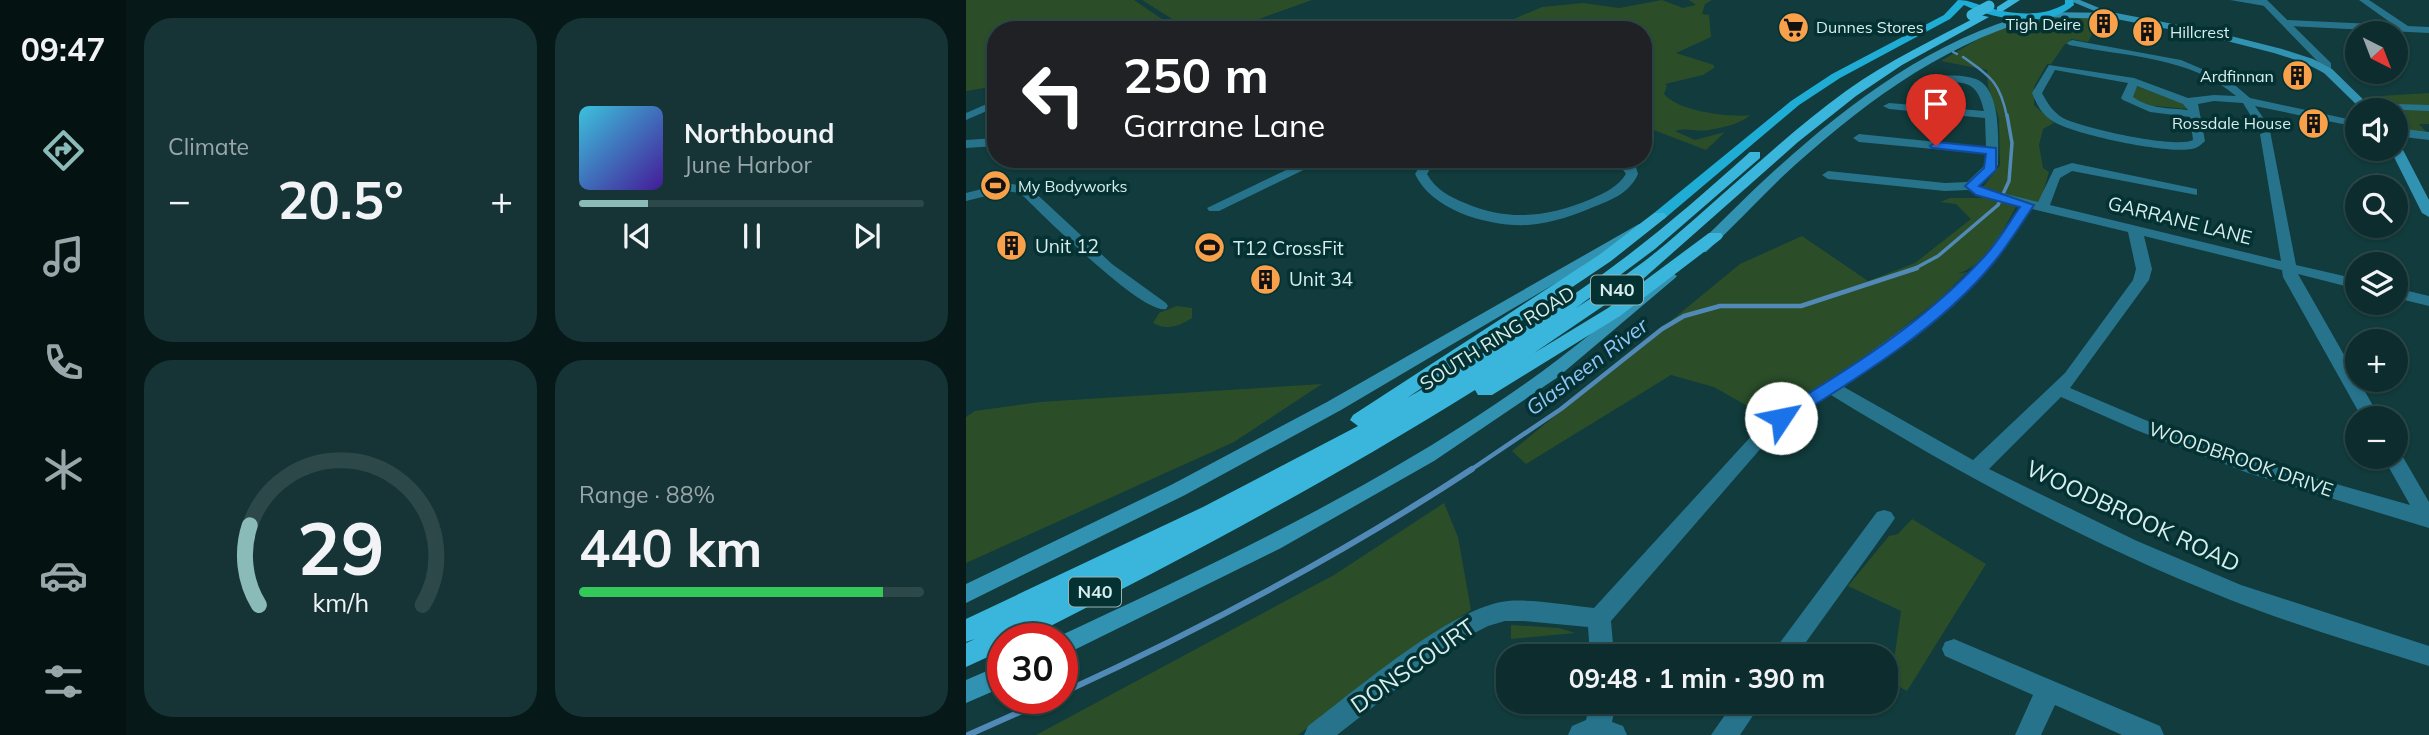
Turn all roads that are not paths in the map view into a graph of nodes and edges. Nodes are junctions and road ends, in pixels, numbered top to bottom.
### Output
1 (1962, 0) edge
2 (2015, 0) edge
3 (2070, 0) edge
4 (2234, 0) edge
5 (2363, 0) edge
6 (2263, 1) edge
7 (1989, 9) edge
8 (2038, 16) junction
9 (2394, 21) edge
10 (2151, 22) junction
11 (2288, 23) junction
12 (2345, 26) edge
13 (2408, 30) edge
14 (2408, 30) edge
15 (2429, 30) edge
16 (2429, 40) edge
17 (2072, 43) dead end
18 (2316, 54) junction
19 (2293, 56) junction
20 (2328, 71) junction
21 (1933, 78) dead end
22 (2134, 81) junction
23 (2355, 98) edge
24 (2187, 102) junction
25 (2251, 102) junction
26 (1889, 106) dead end
27 (987, 107) edge
28 (2408, 108) edge
29 (2429, 108) edge
30 (2194, 114) junction
31 (1990, 115) junction
32 (966, 117) edge
33 (2258, 119) dead end
34 (2345, 122) edge
35 (2408, 133) edge
36 (2266, 134) dead end
37 (2429, 136) edge
38 (1859, 138) dead end
39 (987, 143) edge
40 (966, 144) edge
41 (1992, 151) junction
42 (987, 154) edge
43 (966, 155) edge
44 (2403, 161) edge
45 (1301, 168) edge
46 (1425, 168) edge
47 (1630, 168) edge
48 (1828, 175) dead end
49 (1971, 186) junction
50 (2192, 192) dead end
51 (966, 197) edge
52 (2035, 207) junction
53 (1214, 208) dead end
54 (2429, 213) edge
55 (1659, 216) junction
56 (2135, 230) junction
57 (1715, 236) junction
58 (2288, 268) junction
59 (2345, 281) edge
60 (2408, 296) edge
61 (2429, 301) edge
62 (1160, 306) dead end
63 (1832, 387) junction
64 (2058, 389) junction
65 (2364, 406) edge
66 (1976, 469) junction
67 (2400, 469) edge
68 (1884, 518) dead end
69 (2428, 519) edge
70 (1224, 527) junction
71 (1154, 541) junction
72 (966, 594) edge
73 (1599, 618) junction
74 (966, 631) edge
75 (1078, 638) edge
76 (1601, 644) edge
77 (1791, 644) edge
78 (1954, 649) dead end
79 (966, 656) edge
80 (2429, 656) edge
81 (987, 682) edge
82 (2048, 691) junction
83 (966, 692) edge
84 (1601, 714) edge
85 (1740, 714) edge
86 (1598, 733) edge
87 (1317, 735) edge
88 (1724, 735) edge
89 (2028, 735) edge
90 (2151, 735) edge

1 - 8 main road
1 - 55 main road
2 - 7 highway, SOUTH RING ROAD / N40
3 - 8 main road
3 - 10 main road
4 - 6 street
5 - 9 street
6 - 11 street
7 - 70 highway, SOUTH RING ROAD / N40
7 - 71 highway, SOUTH RING ROAD / N40
8 - 10 main road
8 - 57 main road
10 - 19 main road
11 - 12 street
11 - 18 street
13 - 15 street
14 - 16 street
17 - 25 street
18 - 19 street
18 - 20 street
19 - 20 main road
20 - 23 main road
21 - 31 street
22 - 24 street
22 - 30 street
22 - 30 street
24 - 25 street
24 - 30 street
25 - 33 street
25 - 34 street
26 - 31 street
27 - 32 street
28 - 29 street
31 - 41 street
35 - 37 street
36 - 58 street
38 - 41 street
39 - 40 street
41 - 49 street
42 - 43 street
44 - 54 main road
45 - 53 street
46 - 47 street
48 - 49 street
49 - 52 street, GARRANE LANE
50 - 52 street
51 - 62 street
52 - 56 street, GARRANE LANE
52 - 63 street
55 - 71 highway
55 - 72 main road
56 - 58 street, GARRANE LANE
56 - 64 street
57 - 70 highway
57 - 75 main road
58 - 59 street, GARRANE LANE
58 - 65 street
60 - 61 street
63 - 66 street, WOODBROOK ROAD
63 - 73 street
64 - 66 street
64 - 69 street, WOODBROOK DRIVE
66 - 80 street, WOODBROOK ROAD
67 - 69 street
68 - 77 street
70 - 79 highway, SOUTH RING ROAD / N40
71 - 74 highway, SOUTH RING ROAD / N40
73 - 76 street
73 - 87 street, DONSCOURT
78 - 82 street
81 - 83 main road
82 - 89 street
82 - 90 street
84 - 86 street
85 - 88 street

